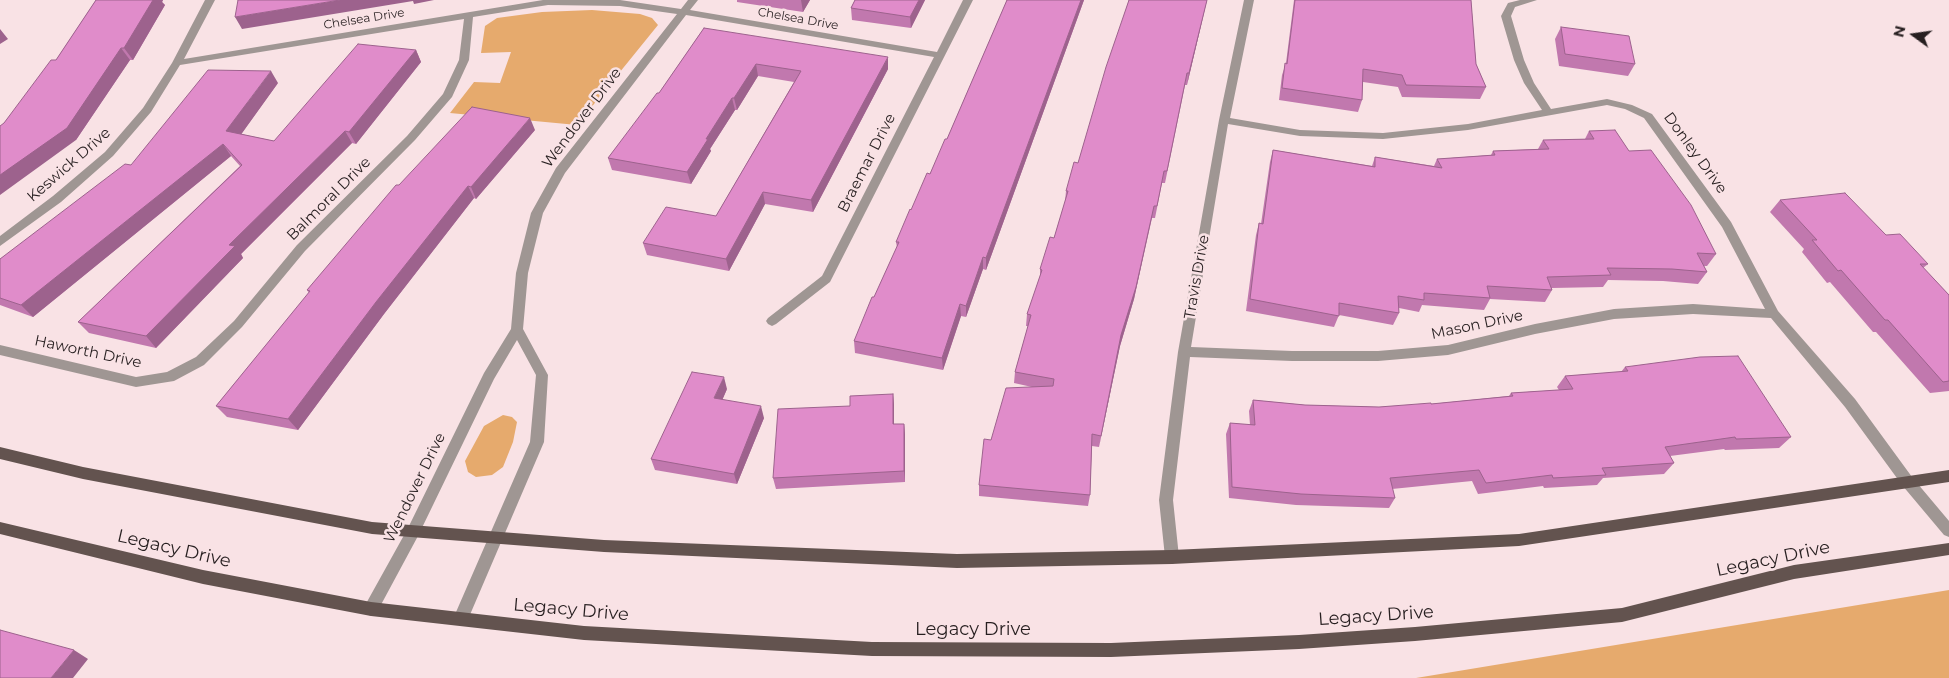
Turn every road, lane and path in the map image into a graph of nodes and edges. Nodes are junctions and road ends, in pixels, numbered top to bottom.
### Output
1 (210, 0) edge
2 (693, 0) edge
3 (968, 0) edge
4 (1249, 0) edge
5 (1532, 0) edge
6 (684, 12) junction
7 (469, 15) junction
8 (940, 56) junction
9 (177, 63) junction
10 (1549, 113) junction
11 (1224, 120) junction
12 (0, 242) edge
13 (1774, 314) junction
14 (772, 321) dead end
15 (517, 329) junction
16 (0, 350) edge
17 (1184, 352) junction
18 (169, 377) joint
19 (0, 453) edge
20 (1949, 476) edge
21 (1907, 481) junction
22 (0, 528) edge
23 (1949, 531) edge
24 (413, 532) junction
25 (494, 538) junction
26 (1949, 549) edge
27 (1172, 557) junction
28 (371, 609) junction
29 (461, 619) junction

1 - 9 street, Keswick Drive
2 - 6 street, Wendover Drive
3 - 8 street, Braemar Drive
4 - 11 street, Travis Drive
5 - 10 street
6 - 7 street, Chelsea Drive
6 - 8 street, Chelsea Drive
6 - 15 street, Wendover Drive
7 - 9 street, Chelsea Drive
7 - 18 street, Balmoral Drive
8 - 14 street, Braemar Drive
9 - 12 street, Keswick Drive
10 - 11 street, Donley Drive
10 - 13 street, Donley Drive
11 - 17 street, Travis Drive
13 - 17 street, Mason Drive
13 - 21 street, Donley Drive
15 - 24 street, Wendover Drive
15 - 25 street
16 - 18 street, Haworth Drive
17 - 27 street, Travis Drive
19 - 24 main road
20 - 21 main road
21 - 23 street, Donley Drive
21 - 27 main road
22 - 28 main road, Legacy Drive
24 - 25 main road
24 - 28 street, Wendover Drive
25 - 27 main road
25 - 29 street
26 - 29 main road, Legacy Drive
28 - 29 main road, Legacy Drive

